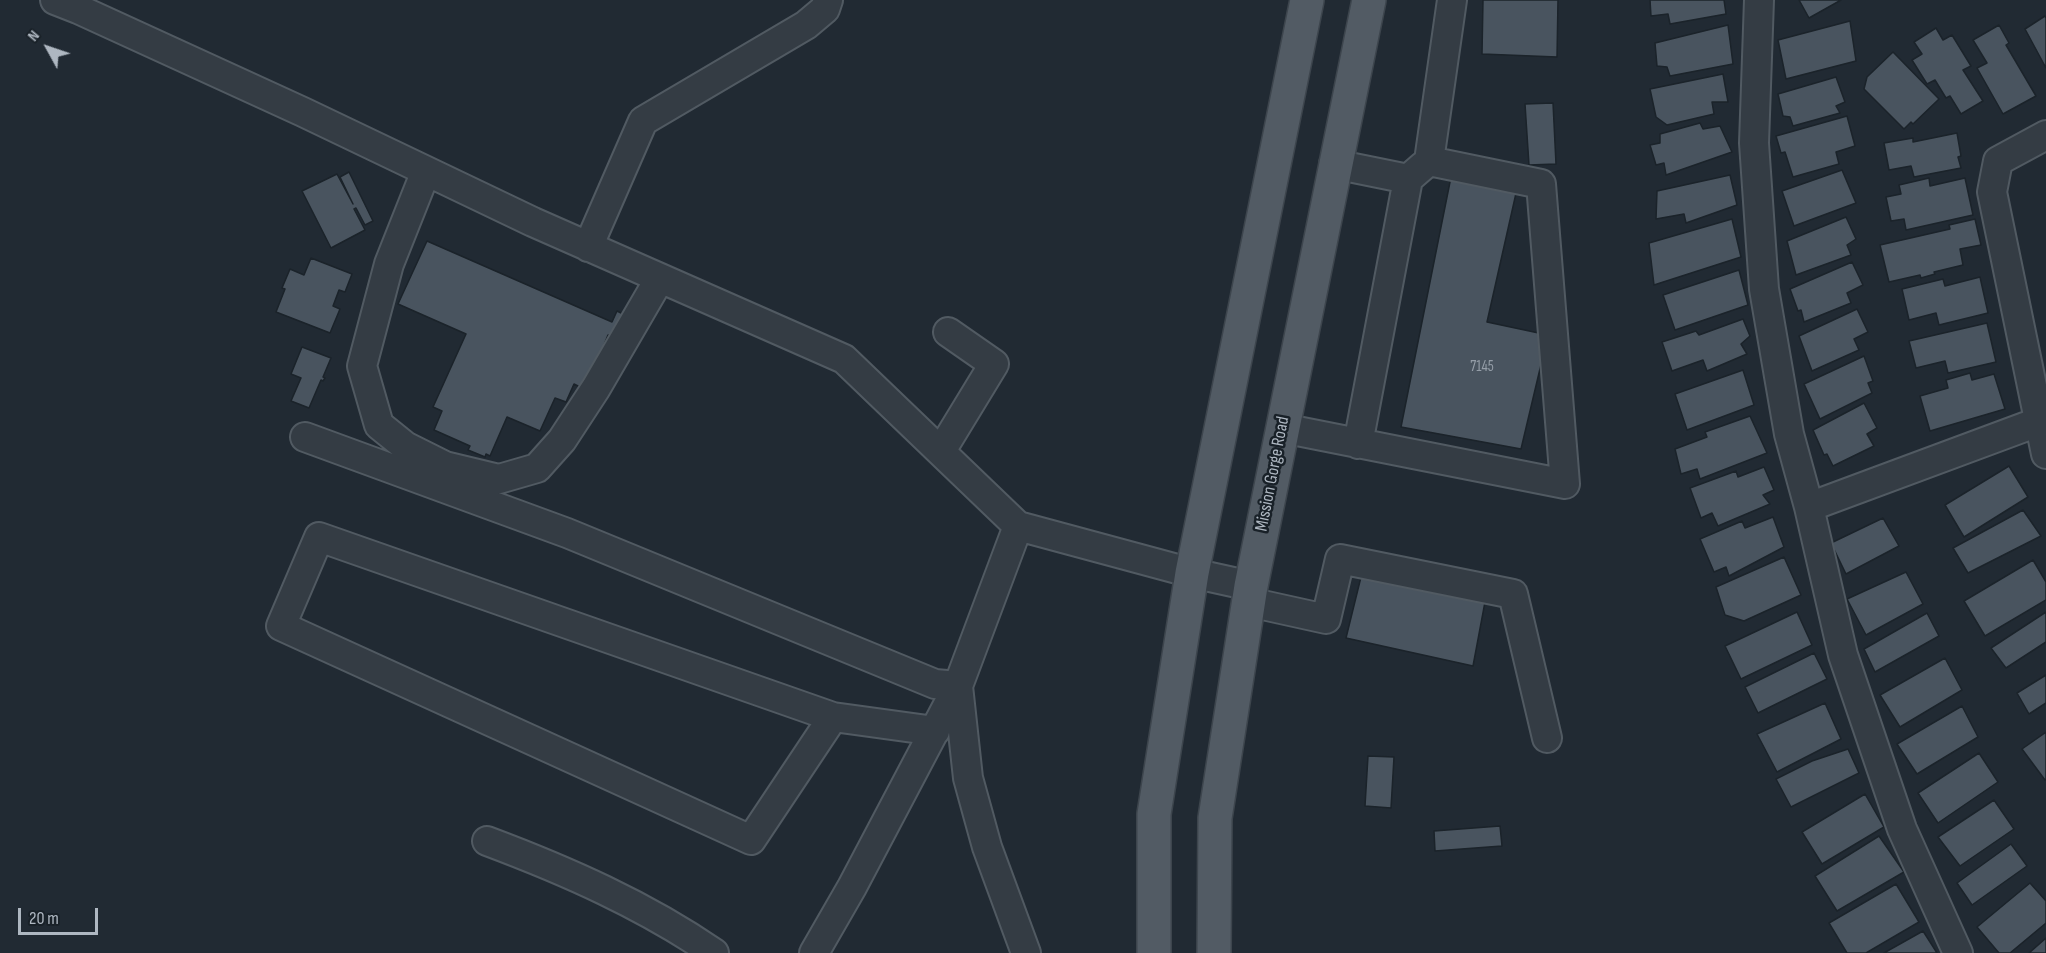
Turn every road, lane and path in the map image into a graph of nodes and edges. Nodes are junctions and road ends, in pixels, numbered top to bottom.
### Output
1 (55, 0) edge
2 (828, 0) edge
3 (1307, 0) edge
4 (1368, 0) edge
5 (1452, 0) edge
6 (1759, 0) edge
7 (2046, 135) edge
8 (1335, 164) junction
9 (1419, 170) junction
10 (426, 171) junction
11 (588, 247) junction
12 (660, 278) junction
13 (948, 332) dead end
14 (2042, 421) edge
15 (1282, 428) junction
16 (305, 437) dead end
17 (1359, 444) junction
18 (941, 451) junction
19 (2046, 454) edge
20 (1809, 507) junction
21 (1018, 526) junction
22 (1192, 573) junction
23 (1250, 594) junction
24 (958, 686) junction
25 (833, 717) junction
26 (935, 730) junction
27 (1547, 738) dead end
28 (487, 841) dead end
29 (714, 953) edge
30 (814, 953) edge
31 (1026, 953) edge
32 (1154, 953) edge
33 (1214, 953) edge
34 (1958, 953) edge

1 - 10 lane
2 - 11 lane
3 - 22 main road
4 - 8 main road, Mission Gorge Road
5 - 9 lane
6 - 20 lane
7 - 14 lane
8 - 9 lane
8 - 15 main road, Mission Gorge Road
9 - 17 lane
9 - 17 lane
10 - 11 lane
10 - 12 lane
11 - 12 lane
12 - 18 lane
13 - 18 lane
14 - 19 lane
14 - 20 lane
15 - 17 lane
15 - 23 main road, Mission Gorge Road
16 - 24 lane
18 - 21 lane
20 - 34 lane
21 - 22 lane
21 - 24 lane
22 - 23 lane
22 - 32 main road
23 - 27 lane
23 - 33 main road, Mission Gorge Road
24 - 26 lane
24 - 31 lane
25 - 25 lane
25 - 26 lane
26 - 30 lane
28 - 29 lane

